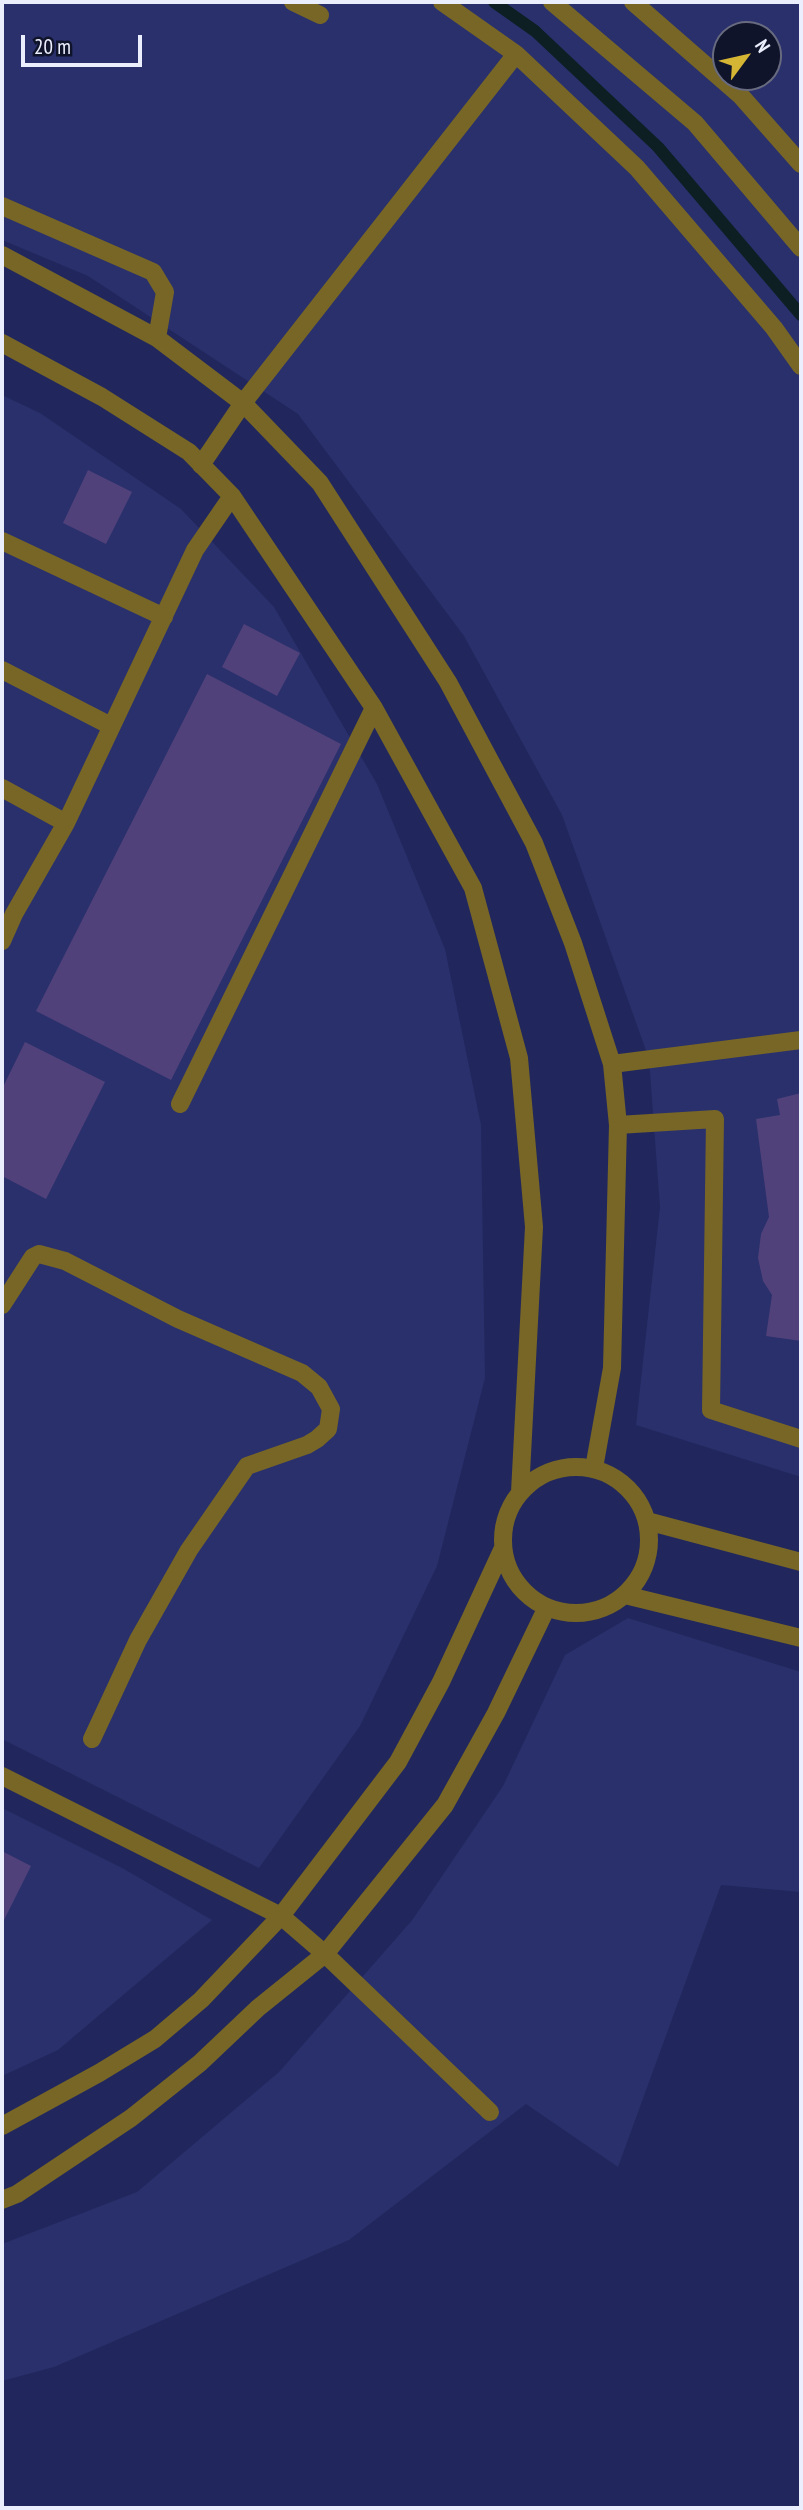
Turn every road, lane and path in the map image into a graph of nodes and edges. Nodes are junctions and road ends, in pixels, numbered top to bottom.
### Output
1 (293, 2) edge
2 (442, 2) edge
3 (552, 2) edge
4 (633, 2) edge
5 (320, 15) dead end
6 (516, 54) junction
7 (801, 164) edge
8 (2, 206) edge
9 (801, 248) edge
10 (2, 255) edge
11 (157, 338) junction
12 (2, 344) edge
13 (801, 366) edge
14 (243, 403) junction
15 (201, 465) junction
16 (232, 496) junction
17 (2, 541) edge
18 (164, 617) junction
19 (2, 670) edge
20 (374, 708) junction
21 (111, 726) junction
22 (2, 788) edge
23 (66, 823) junction
24 (8, 911) edge
25 (2, 941) edge
26 (801, 1040) edge
27 (612, 1065) junction
28 (180, 1104) dead end
29 (618, 1125) junction
30 (2, 1305) edge
31 (801, 1439) edge
32 (594, 1468) junction
33 (520, 1492) junction
34 (648, 1521) junction
35 (503, 1548) junction
36 (801, 1562) edge
37 (625, 1595) junction
38 (547, 1608) junction
39 (801, 1638) edge
40 (92, 1739) dead end
41 (2, 1776) edge
42 (282, 1916) junction
43 (325, 1954) junction
44 (490, 2112) dead end
45 (2, 2126) edge
46 (2, 2200) edge

1 - 5 street
2 - 6 street
3 - 9 street
4 - 7 street
6 - 13 street
6 - 14 street
8 - 11 street
10 - 11 street
11 - 14 street
12 - 15 street
14 - 15 street
14 - 27 street
15 - 16 street
16 - 18 street
16 - 20 street
17 - 18 street
18 - 21 street
19 - 21 street
20 - 28 street
20 - 33 street
21 - 23 street
22 - 23 street
23 - 24 street
24 - 25 street
26 - 27 street
27 - 29 street
29 - 31 street
29 - 32 street
30 - 40 street
32 - 33 street
32 - 34 street
33 - 35 street
34 - 36 street
34 - 37 street
35 - 38 street
35 - 42 street
37 - 38 street
37 - 39 street
38 - 43 street
41 - 42 street
42 - 43 street
42 - 45 street
43 - 44 street
43 - 46 street

